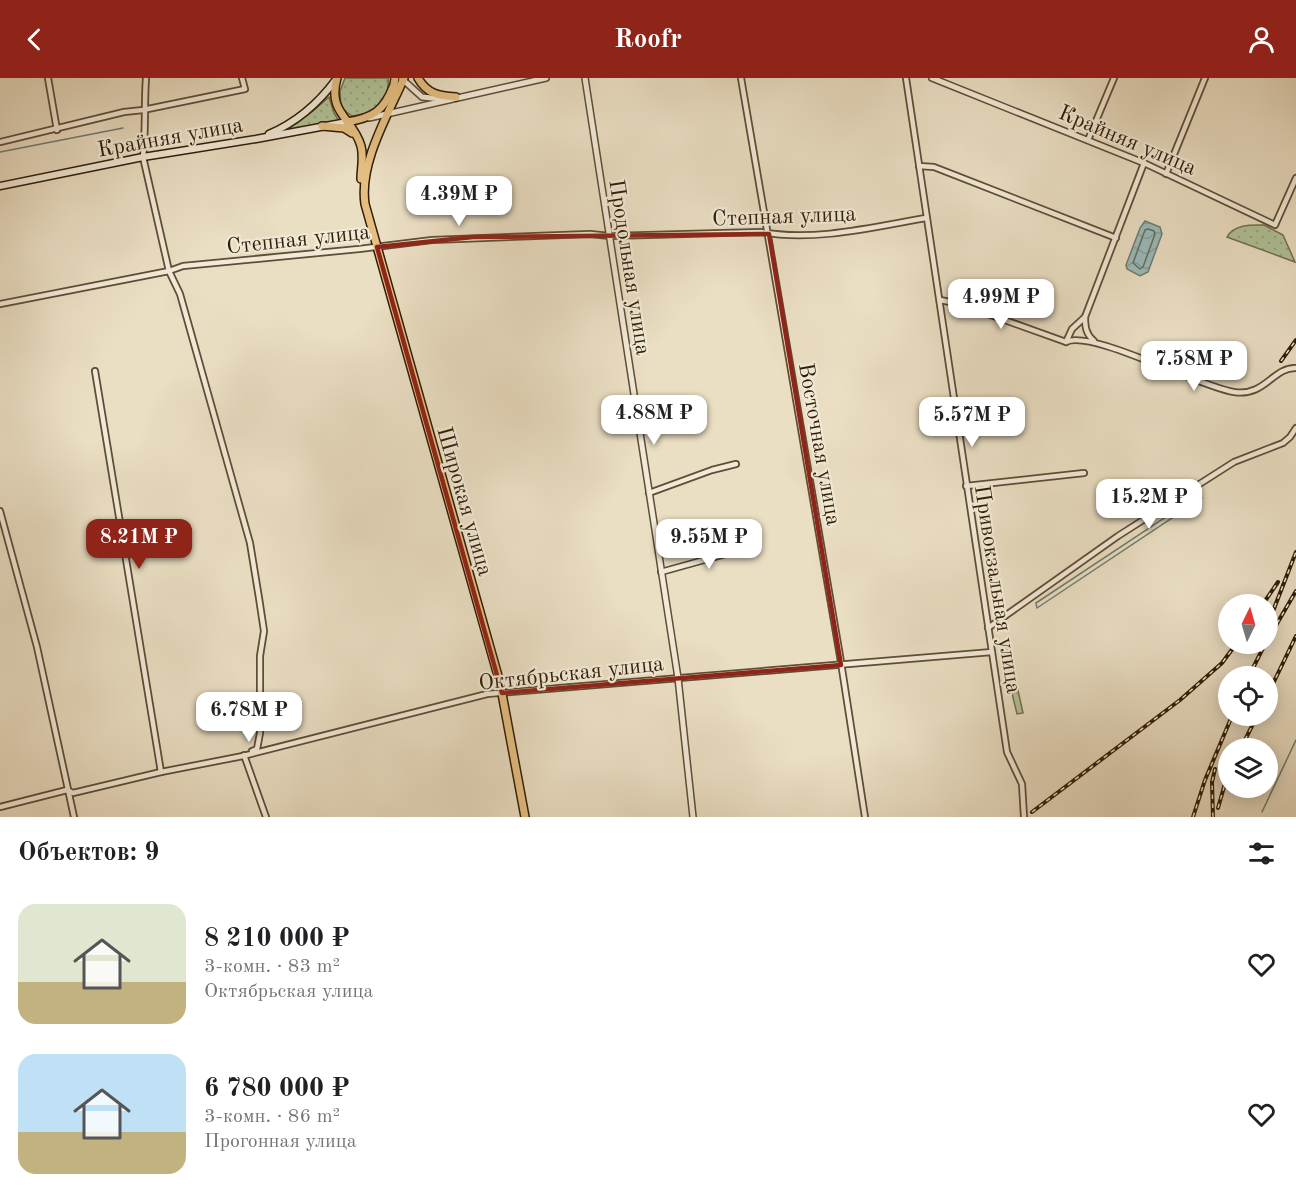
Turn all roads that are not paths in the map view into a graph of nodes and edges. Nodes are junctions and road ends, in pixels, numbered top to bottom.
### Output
1 (48, 78) edge
2 (146, 78) edge
3 (242, 78) edge
4 (337, 78) edge
5 (394, 78) edge
6 (418, 78) edge
7 (546, 78) edge
8 (585, 78) edge
9 (741, 78) edge
10 (906, 78) edge
11 (932, 78) edge
12 (1114, 78) edge
13 (1204, 78) edge
14 (403, 79) edge
15 (393, 87) junction
16 (456, 98) junction
17 (394, 102) junction
18 (143, 110) junction
19 (388, 115) junction
20 (357, 120) junction
21 (347, 122) junction
22 (322, 126) junction
23 (57, 130) junction
24 (356, 136) junction
25 (256, 139) junction
26 (1088, 140) junction
27 (0, 142) edge
28 (143, 157) junction
29 (1144, 163) junction
30 (919, 166) junction
31 (1166, 174) junction
32 (1296, 178) edge
33 (0, 186) edge
34 (364, 196) junction
35 (926, 218) junction
36 (769, 234) junction
37 (610, 236) junction
38 (1116, 238) junction
39 (376, 247) junction
40 (169, 271) junction
41 (940, 300) junction
42 (0, 304) edge
43 (1085, 317) junction
44 (1066, 342) junction
45 (1094, 342) junction
46 (1296, 368) edge
47 (95, 371) dead end
48 (1296, 428) edge
49 (736, 464) dead end
50 (1084, 473) dead end
51 (966, 486) junction
52 (650, 493) junction
53 (0, 511) edge
54 (751, 547) dead end
55 (661, 572) junction
56 (988, 628) junction
57 (993, 652) junction
58 (841, 665) junction
59 (678, 678) junction
60 (502, 693) junction
61 (243, 756) junction
62 (161, 772) junction
63 (68, 790) junction
64 (0, 802) edge
65 (10, 803) junction
66 (0, 807) edge
67 (74, 817) edge
68 (266, 817) edge
69 (525, 817) edge
70 (693, 817) edge
71 (865, 817) edge
72 (1024, 817) edge

1 - 23 street
2 - 18 street
3 - 18 street
4 - 21 main road
4 - 25 main road
5 - 15 main road
6 - 16 main road
7 - 16 street
8 - 37 street, Продольная улица
9 - 36 street, Восточная улица
10 - 30 street, Привокзальная улица
11 - 26 street, Крайняя улица
12 - 26 street
13 - 31 street
14 - 16 street
14 - 17 main road
15 - 17 main road
15 - 20 main road
16 - 19 street
17 - 19 main road
18 - 23 street
18 - 28 street
19 - 20 street
19 - 34 main road
20 - 21 main road
21 - 22 main road, Крайняя улица
21 - 24 main road
22 - 24 main road
22 - 25 main road, Крайняя улица
23 - 27 street
24 - 34 main road
25 - 28 main road, Крайняя улица
26 - 29 street, Крайняя улица
28 - 33 main road, Крайняя улица
28 - 40 street
29 - 31 street, Крайняя улица
29 - 38 street
30 - 35 street, Привокзальная улица
30 - 38 street
31 - 32 street, Крайняя улица
34 - 39 main road, Широкая улица
35 - 36 street, Степная улица
35 - 41 street, Привокзальная улица
36 - 37 street, Степная улица
36 - 58 street, Восточная улица
37 - 39 street, Степная улица
37 - 52 street, Продольная улица
38 - 43 street
39 - 40 street, Степная улица
39 - 60 main road, Широкая улица
40 - 42 street, Степная улица
40 - 61 street
41 - 44 street
41 - 51 street, Привокзальная улица
43 - 44 street
43 - 45 street
44 - 45 street
45 - 46 street
47 - 62 street
48 - 56 street
49 - 52 street
50 - 51 street
51 - 56 street, Привокзальная улица
52 - 55 street, Продольная улица
53 - 63 street
54 - 55 street
55 - 59 street, Продольная улица
56 - 57 street, Привокзальная улица
57 - 58 street, Октябрьская улица
57 - 72 street, Привокзальная улица
58 - 59 street, Октябрьская улица
58 - 71 street, Восточная улица
59 - 60 street, Октябрьская улица
59 - 70 street, Продольная улица
60 - 61 street, Октябрьская улица
60 - 69 main road, Широкая улица
61 - 62 street, Октябрьская улица
61 - 68 street
62 - 63 street, Октябрьская улица
63 - 65 street, Октябрьская улица
63 - 67 street
64 - 65 street
65 - 66 street, Октябрьская улица

